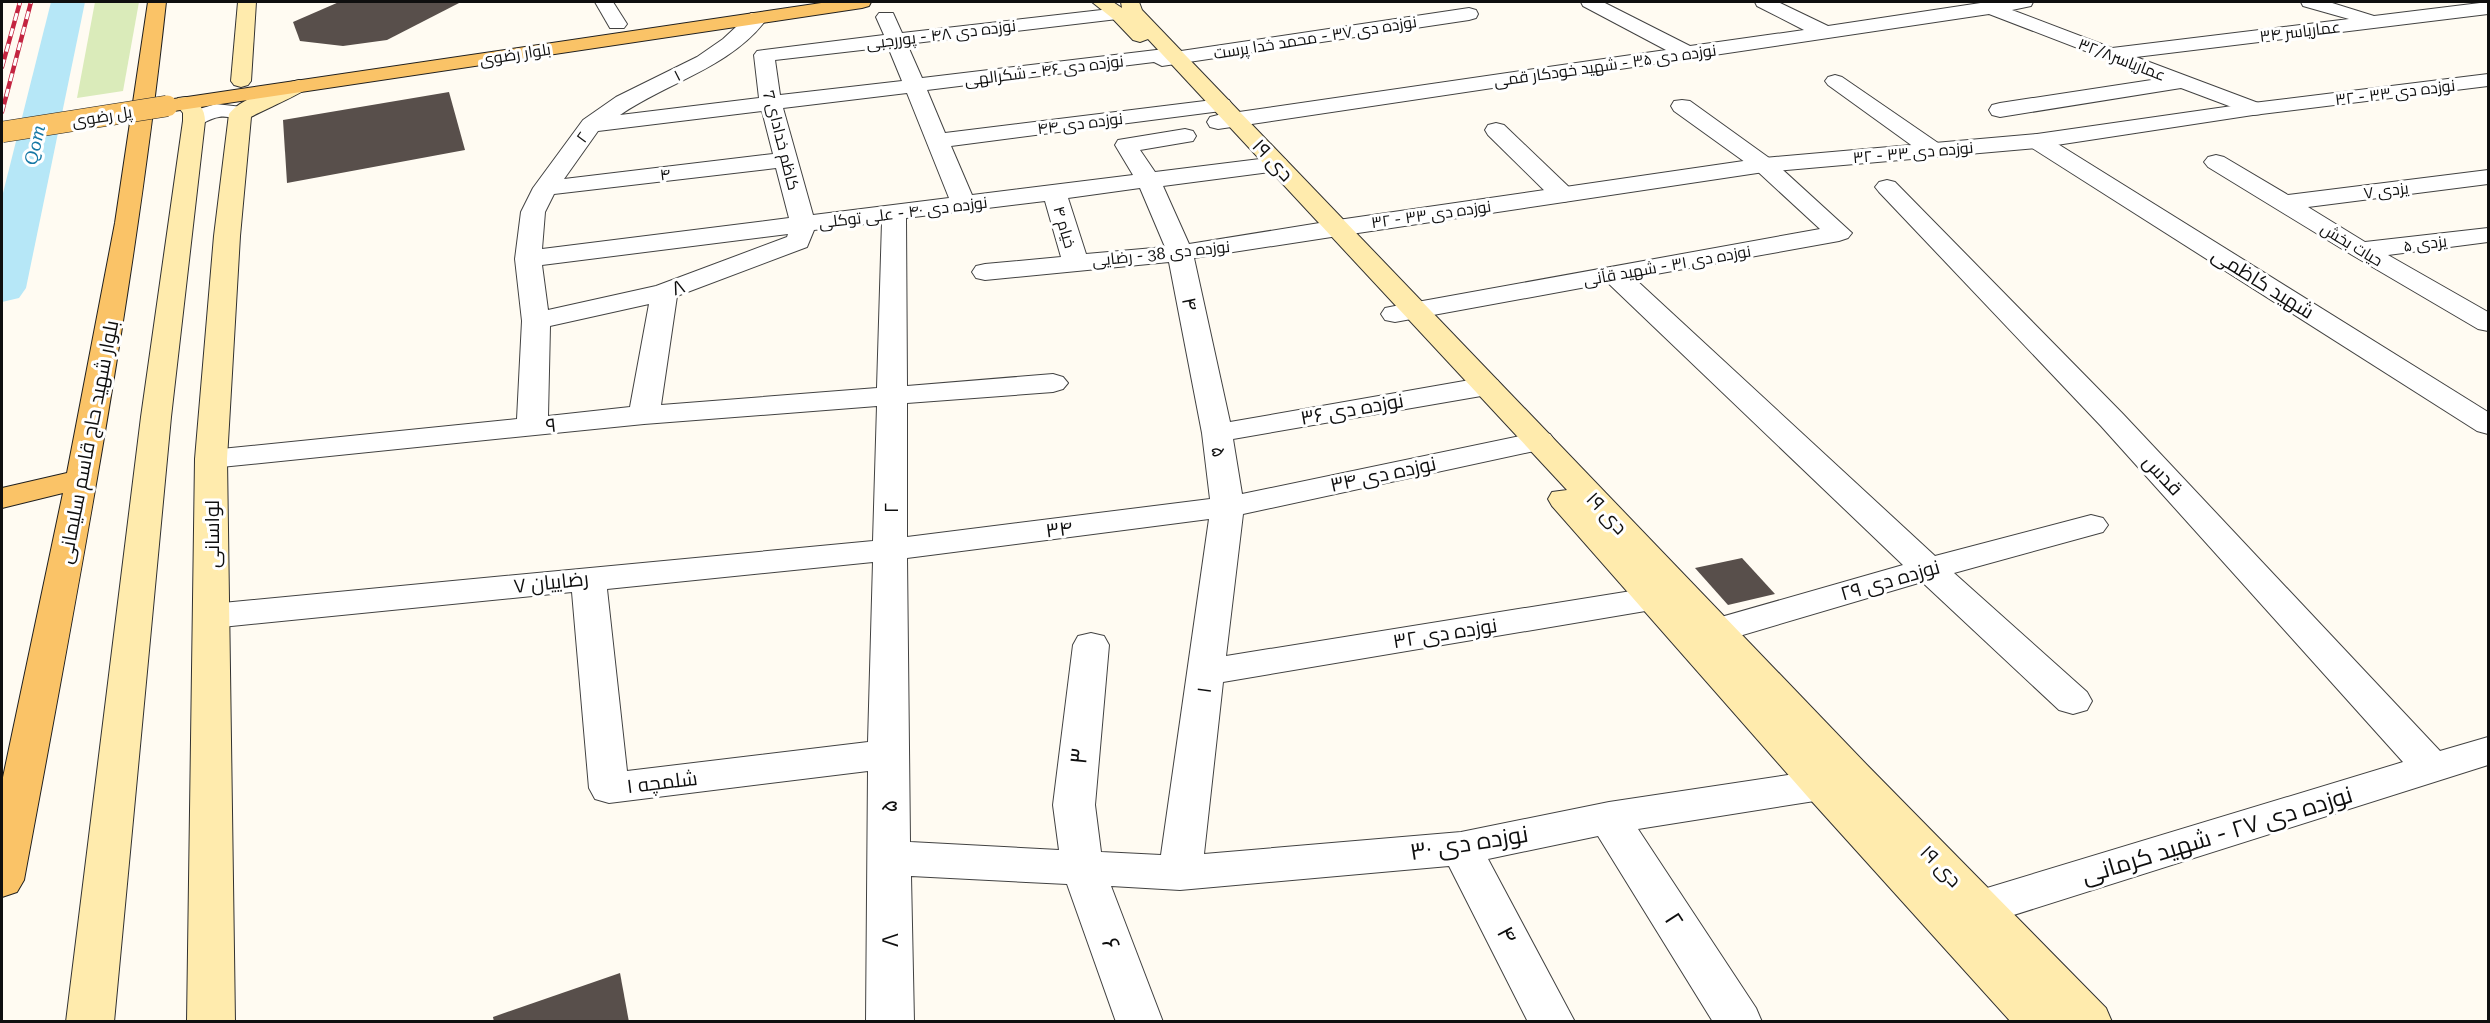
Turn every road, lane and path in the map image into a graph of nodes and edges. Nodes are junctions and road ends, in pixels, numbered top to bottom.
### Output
1 (157, 2) edge
2 (248, 2) edge
3 (604, 2) edge
4 (862, 2) edge
5 (1590, 2) edge
6 (1764, 2) edge
7 (2024, 2) edge
8 (2310, 2) edge
9 (1983, 5) edge
10 (1117, 6) edge
11 (2488, 8) edge
12 (762, 9) edge
13 (1469, 14) dead end
14 (886, 17) dead end
15 (2377, 22) junction
16 (617, 24) junction
17 (1826, 33) junction
18 (895, 39) junction
19 (1687, 53) junction
20 (2111, 54) junction
21 (764, 55) joint
22 (1167, 57) junction
23 (2488, 80) edge
24 (1835, 81) dead end
25 (2183, 82) junction
26 (299, 86) junction
27 (915, 86) junction
28 (241, 98) junction
29 (771, 105) junction
30 (179, 106) junction
31 (1682, 106) dead end
32 (2253, 109) junction
33 (2000, 110) dead end
34 (1220, 113) junction
35 (2, 117) edge
36 (591, 125) junction
37 (1496, 130) dead end
38 (2, 132) edge
39 (1185, 136) dead end
40 (938, 141) junction
41 (2037, 141) junction
42 (1933, 150) junction
43 (784, 160) junction
44 (2216, 162) dead end
45 (1268, 165) junction
46 (1764, 165) junction
47 (2488, 177) edge
48 (1149, 181) junction
49 (1887, 187) dead end
50 (545, 188) junction
51 (1055, 193) junction
52 (1563, 195) junction
53 (2284, 203) junction
54 (964, 205) junction
55 (894, 214) junction
56 (804, 225) junction
57 (1329, 230) junction
58 (2488, 235) edge
59 (2361, 250) junction
60 (1180, 253) junction
61 (528, 259) junction
62 (1075, 262) junction
63 (985, 272) dead end
64 (1614, 274) junction
65 (664, 292) junction
66 (1405, 312) junction
67 (536, 321) junction
68 (2488, 323) edge
69 (1053, 382) dead end
70 (1475, 388) junction
71 (890, 396) junction
72 (644, 415) junction
73 (2488, 425) edge
74 (532, 427) junction
75 (1217, 433) junction
76 (1527, 444) junction
77 (212, 459) junction
78 (82, 479) junction
79 (2, 498) edge
80 (1227, 507) junction
81 (2091, 525) dead end
82 (891, 550) junction
83 (1928, 569) junction
84 (588, 578) junction
85 (1669, 596) junction
86 (212, 616) junction
87 (1705, 634) junction
88 (1091, 645) dead end
89 (1206, 672) junction
90 (2073, 701) dead end
91 (2488, 751) edge
92 (888, 754) junction
93 (2432, 768) junction
94 (1837, 781) junction
95 (1609, 818) junction
96 (1461, 848) junction
97 (890, 858) junction
98 (1082, 867) junction
99 (1180, 873) junction
100 (2, 880) edge
101 (1964, 913) junction
102 (90, 1022) edge
103 (211, 1022) edge
104 (890, 1022) edge
105 (1140, 1022) edge
106 (1552, 1022) edge
107 (1738, 1022) edge
108 (2041, 1022) edge
109 (2089, 1022) edge

1 - 78 main road, بلوار شهید حاج قاسم سلیمانی
2 - 28 main road, لواسانی
3 - 16 street
4 - 12 main road, بلوار رضوی
5 - 19 street
6 - 17 street
7 - 9 street
8 - 15 street
9 - 17 street, نوزده دی ۳۵ - شهید خودکار قمی
9 - 20 street, عماریاسر۳۲/۸
10 - 18 street, نوزده دی ۴۸ - پوررجبی
10 - 22 main road, ۱۹ دی
11 - 15 street, عماریاسر ۳۴
12 - 16 main road, بلوار رضوی
12 - 26 main road, بلوار رضوی
12 - 36 street, ۱
13 - 22 street, نوزده دی ۳۷ - محمد خدا پرست
14 - 18 street
15 - 20 street, عماریاسر ۳۴
16 - 28 main road, بلوار رضوی
17 - 19 street, نوزده دی ۳۵ - شهید خودکار قمی
18 - 21 street, نوزده دی ۴۸ - پوررجبی
18 - 27 street
19 - 34 street, نوزده دی ۳۵ - شهید خودکار قمی
20 - 25 street, عماریاسر۳۲/۸
21 - 29 street, 7 کاظم خدادای
22 - 27 street, نوزده دی ۴۶ - شکرالهی
22 - 34 main road, ۱۹ دی
23 - 32 street, ۳۲ - نوزده دی ۳۳
24 - 42 street
25 - 32 street, عماریاسر۳۲/۸
25 - 33 street
26 - 28 main road
26 - 30 main road, بلوار رضوی
27 - 29 street, ۲
27 - 40 street
28 - 30 main road, بلوار رضوی
28 - 30 street
28 - 77 main road, لواسانی
29 - 36 street, ۲
29 - 43 street, 7 کاظم خدادای
30 - 35 main road, پل رضوی
30 - 38 main road, پل رضوی, bridge
30 - 102 main road
31 - 46 street
32 - 41 street, ۳۲ - نوزده دی ۳۳
34 - 40 street, نوزده دی ۴۴
34 - 45 main road, ۱۹ دی
36 - 50 street, ۲
37 - 52 street
39 - 48 street, ۴
40 - 54 street
41 - 42 street, ۳۲ - نوزده دی ۳۳
41 - 73 street, شهید کاظمی
42 - 46 street, ۳۲ - نوزده دی ۳۳
43 - 50 street, ۴
43 - 56 street, 7 کاظم خدادای
44 - 53 street, حیات بخش
45 - 48 street, نوزده دی ۴۰ - علی توکلی
45 - 57 main road, ۱۹ دی
46 - 52 street, ۳۲ - نوزده دی ۳۳
46 - 64 street, نوزده دی ۳۱ - شهید قآنی
47 - 53 street, یزدی ۷
48 - 51 street, نوزده دی ۴۰ - علی توکلی
48 - 60 street, ۴
49 - 93 street, قدس
50 - 61 street, ۲
51 - 54 street, نوزده دی ۴۰ - علی توکلی
51 - 62 street, ۴ خیام
52 - 57 street, ۳۲ - نوزده دی ۳۳
53 - 59 street, حیات بخش
54 - 55 street, نوزده دی ۴۰ - علی توکلی
55 - 56 street, نوزده دی ۴۰ - علی توکلی
55 - 71 street, ۲
56 - 61 street, نوزده دی ۴۰ - علی توکلی
56 - 65 street, ۸
57 - 60 street, نوزده دی 38 - رضایی
57 - 66 main road, ۱۹ دی
58 - 59 street, یزدی ۵
59 - 68 street, حیات بخش
60 - 62 street, نوزده دی 38 - رضایی
60 - 75 street, ۴
61 - 67 street, ۲
62 - 63 street, نوزده دی 38 - رضایی
64 - 66 street, نوزده دی ۳۱ - شهید قآنی
64 - 83 street
65 - 67 street, ۸
65 - 72 street
66 - 70 main road, ۱۹ دی
67 - 74 street, ۲
69 - 71 street, ۹
70 - 75 street, نوزده دی ۳۶
70 - 76 main road, ۱۹ دی
71 - 72 street, ۹
71 - 82 street, ۲
72 - 74 street, ۹
74 - 77 street, ۹
75 - 80 street, ۵
76 - 80 street, نوزده دی ۳۴
76 - 85 main road, ۱۹ دی
77 - 86 main road, لواسانی
78 - 79 main road
78 - 100 main road, بلوار شهید حاج قاسم سلیمانی
80 - 82 street, ۳۴
80 - 89 street, ۱
81 - 83 street, نوزده دی ۲۹
82 - 84 street, ۷ رضاییان
82 - 92 street
83 - 87 street, نوزده دی ۲۹
83 - 90 street
84 - 86 street, ۷ رضاییان
84 - 92 street, ۱ شلمچه
85 - 87 main road, ۱۹ دی
85 - 89 street, نوزده دی ۳۲
86 - 103 main road, لواسانی
87 - 94 main road, ۱۹ دی
88 - 98 street, ۳
89 - 99 street, ۱
91 - 93 street, نوزده دی ۲۷ - شهید کرمانی
92 - 97 street, ۵
93 - 101 street, نوزده دی ۲۷ - شهید کرمانی
94 - 95 street, نوزده دی ۳۰
94 - 101 main road, ۱۹ دی
95 - 96 street, نوزده دی ۳۰
95 - 107 street, ۲
96 - 99 street, نوزده دی ۳۰
96 - 106 street, ۴
97 - 98 street, نوزده دی ۳۰
97 - 104 street, ۸
98 - 99 street, نوزده دی ۳۰
98 - 105 street, ۶
101 - 108 main road, ۱۹ دی
101 - 109 main road, ۱۹ دی

